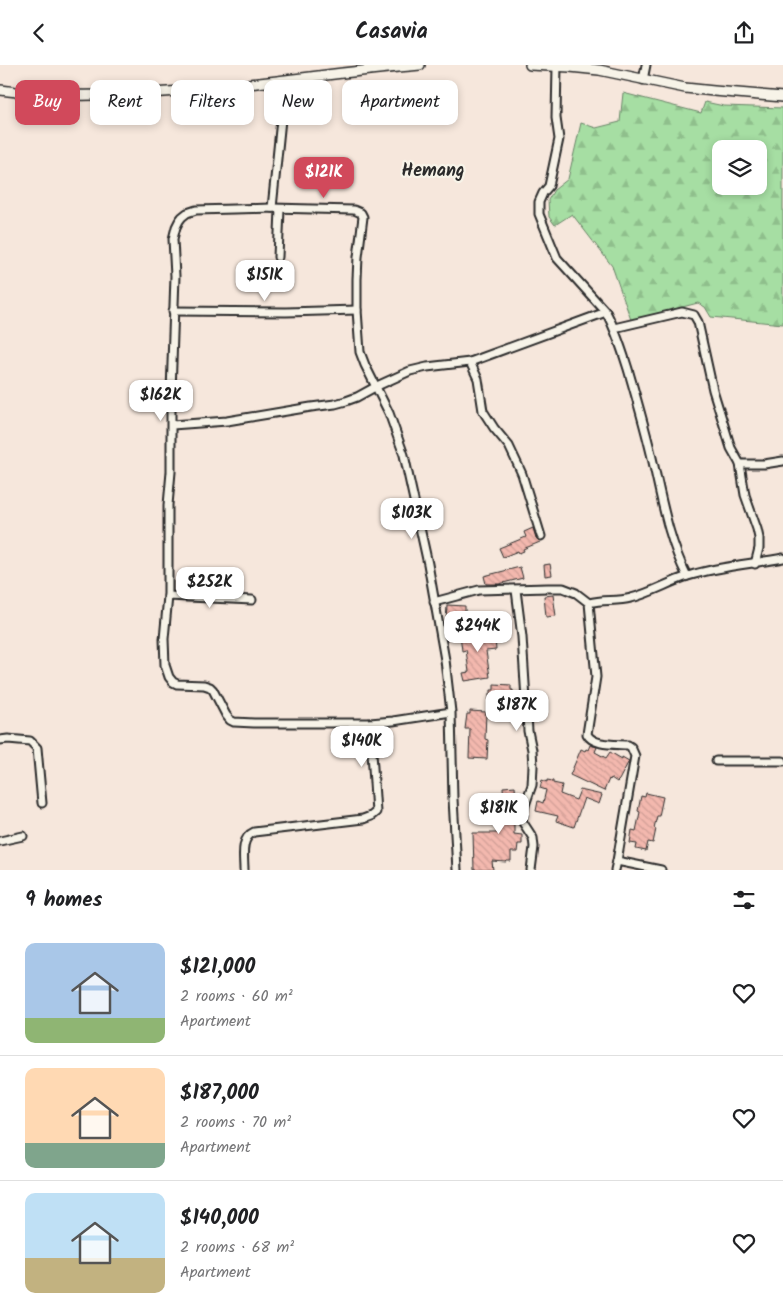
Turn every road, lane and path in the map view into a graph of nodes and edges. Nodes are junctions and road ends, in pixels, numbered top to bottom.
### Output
1 (420, 65) edge
2 (530, 65) edge
3 (646, 65) edge
4 (557, 66) junction
5 (570, 66) edge
6 (367, 67) edge
7 (284, 80) edge
8 (643, 80) junction
9 (264, 82) edge
10 (0, 90) edge
11 (783, 97) edge
12 (281, 125) edge
13 (276, 209) junction
14 (278, 257) dead end
15 (357, 310) junction
16 (173, 311) junction
17 (606, 312) junction
18 (614, 328) junction
19 (470, 362) junction
20 (376, 386) junction
21 (172, 425) junction
22 (783, 461) edge
23 (740, 464) junction
24 (541, 536) dead end
25 (783, 558) edge
26 (755, 563) junction
27 (687, 576) junction
28 (516, 590) junction
29 (168, 596) junction
30 (252, 600) dead end
31 (434, 602) junction
32 (589, 603) junction
33 (451, 712) junction
34 (370, 723) junction
35 (0, 740) edge
36 (716, 761) dead end
37 (783, 761) edge
38 (42, 803) dead end
39 (23, 836) dead end
40 (0, 841) edge
41 (617, 861) junction
42 (244, 870) edge
43 (457, 870) edge
44 (531, 870) edge
45 (615, 870) edge
46 (661, 870) edge

1 - 6 street
2 - 4 street
3 - 8 street
4 - 5 street
4 - 17 street
5 - 8 street
6 - 7 street
8 - 11 street
9 - 10 street
12 - 13 street
13 - 14 street
13 - 15 street
13 - 16 street
15 - 16 street
15 - 20 street
16 - 21 street
17 - 18 street
17 - 19 street
18 - 23 street
18 - 27 street
19 - 20 street
19 - 24 street
20 - 21 street
20 - 31 street
21 - 29 street
22 - 23 street
23 - 26 street
25 - 26 street
26 - 27 street
27 - 32 street
28 - 31 street
28 - 32 street
28 - 44 street
29 - 30 street
29 - 34 street
31 - 33 street
32 - 41 street
33 - 34 street
33 - 43 street
34 - 42 street
35 - 38 street
36 - 37 street
39 - 40 street
41 - 45 street
41 - 46 street

